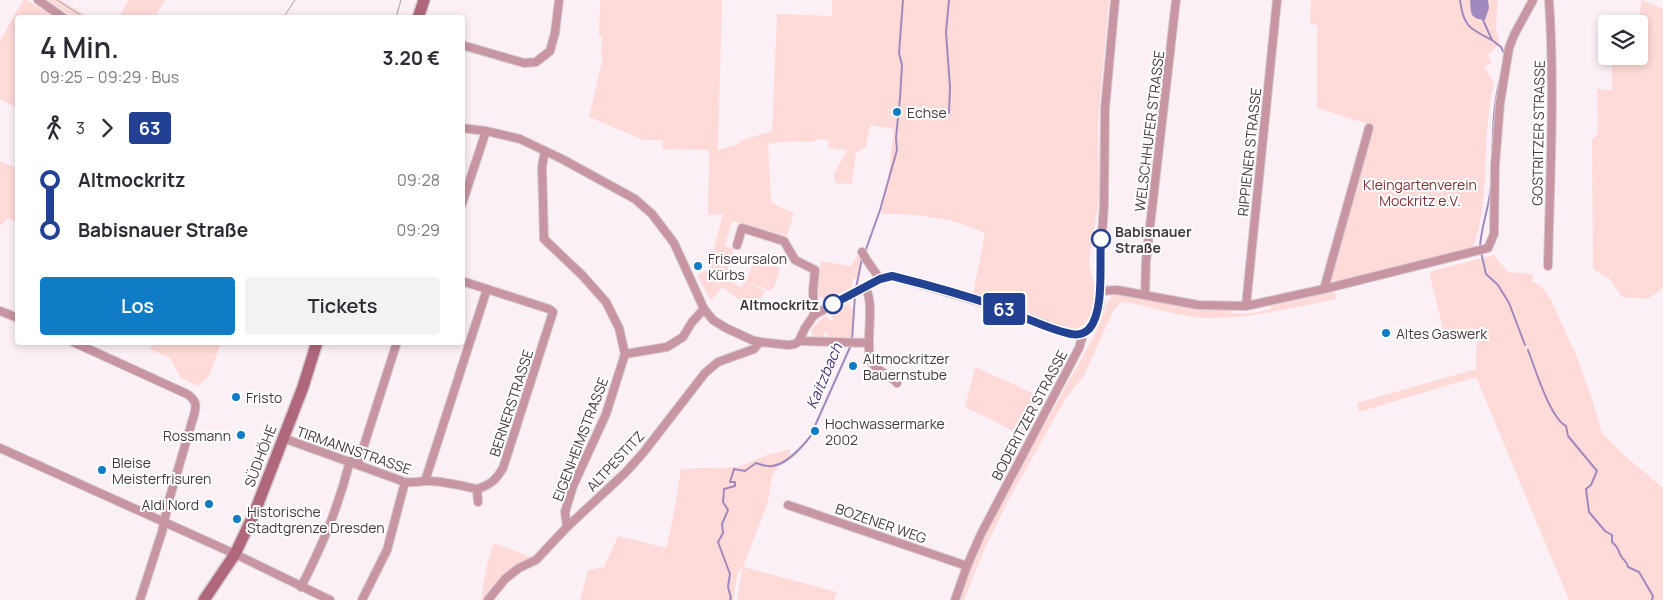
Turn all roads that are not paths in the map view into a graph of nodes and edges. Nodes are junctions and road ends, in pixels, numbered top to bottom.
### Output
1 (38, 0) edge
2 (424, 0) edge
3 (559, 0) edge
4 (1115, 0) edge
5 (1176, 0) edge
6 (1277, 0) edge
7 (1533, 0) edge
8 (1549, 0) edge
9 (60, 15) edge
10 (419, 15) edge
11 (465, 46) edge
12 (465, 128) edge
13 (1369, 128) dead end
14 (486, 131) junction
15 (544, 150) junction
16 (465, 195) edge
17 (737, 245) dead end
18 (864, 255) dead end
19 (1548, 266) dead end
20 (880, 279) junction
21 (465, 282) edge
22 (487, 289) junction
23 (1324, 289) junction
24 (862, 290) junction
25 (1100, 291) junction
26 (1145, 295) junction
27 (1246, 306) junction
28 (704, 309) junction
29 (0, 311) edge
30 (814, 315) junction
31 (15, 317) edge
32 (1081, 334) junction
33 (799, 341) junction
34 (760, 342) junction
35 (868, 343) junction
36 (80, 345) edge
37 (316, 345) edge
38 (396, 345) edge
39 (625, 354) junction
40 (897, 383) dead end
41 (283, 438) junction
42 (0, 448) edge
43 (350, 461) junction
44 (358, 464) junction
45 (425, 481) junction
46 (405, 482) junction
47 (477, 489) junction
48 (478, 502) dead end
49 (788, 505) dead end
50 (164, 522) junction
51 (567, 527) junction
52 (234, 554) junction
53 (967, 566) junction
54 (301, 587) junction
55 (140, 600) edge
56 (204, 600) edge
57 (330, 600) edge
58 (362, 600) edge
59 (488, 600) edge
60 (955, 600) edge

1 - 9 street
2 - 10 street
3 - 11 street
4 - 25 street, BODERITZER STRASSE
5 - 26 street, WELSCHHUFER STRASSE
6 - 27 street, RIPPIENER STRASSE
7 - 23 street
8 - 19 street, GOSTRITZER STRASSE
12 - 14 street
13 - 23 street
14 - 15 street
14 - 16 street
15 - 28 street
15 - 39 street
17 - 30 street
18 - 20 street
20 - 24 street
20 - 32 street
21 - 22 street
22 - 45 street
22 - 47 street, BERNERSTRASSE
23 - 27 street
24 - 30 street
24 - 35 street
25 - 26 street
25 - 32 street, BODERITZER STRASSE
26 - 27 street
28 - 34 street
28 - 39 street
29 - 31 street
30 - 33 street
32 - 53 street, BODERITZER STRASSE
33 - 34 street
33 - 35 street
34 - 51 street, ALTPESTITZ
35 - 40 street
36 - 50 street
37 - 41 street, SÜDHÖHE
38 - 44 street
39 - 51 street, EIGENHEIMSTRASSE
41 - 43 street, TIRMANNSTRASSE
41 - 52 street, SÜDHÖHE
42 - 50 street
43 - 44 street, TIRMANNSTRASSE
43 - 54 street
44 - 46 street, TIRMANNSTRASSE
45 - 46 street, TIRMANNSTRASSE
45 - 47 street, TIRMANNSTRASSE
46 - 58 street
47 - 48 street
49 - 53 street, BOZENER WEG
50 - 52 street
50 - 55 street
51 - 59 street, ALTPESTITZ
52 - 54 street
52 - 56 street, SÜDHÖHE
53 - 60 street, BODERITZER STRASSE
54 - 57 street

